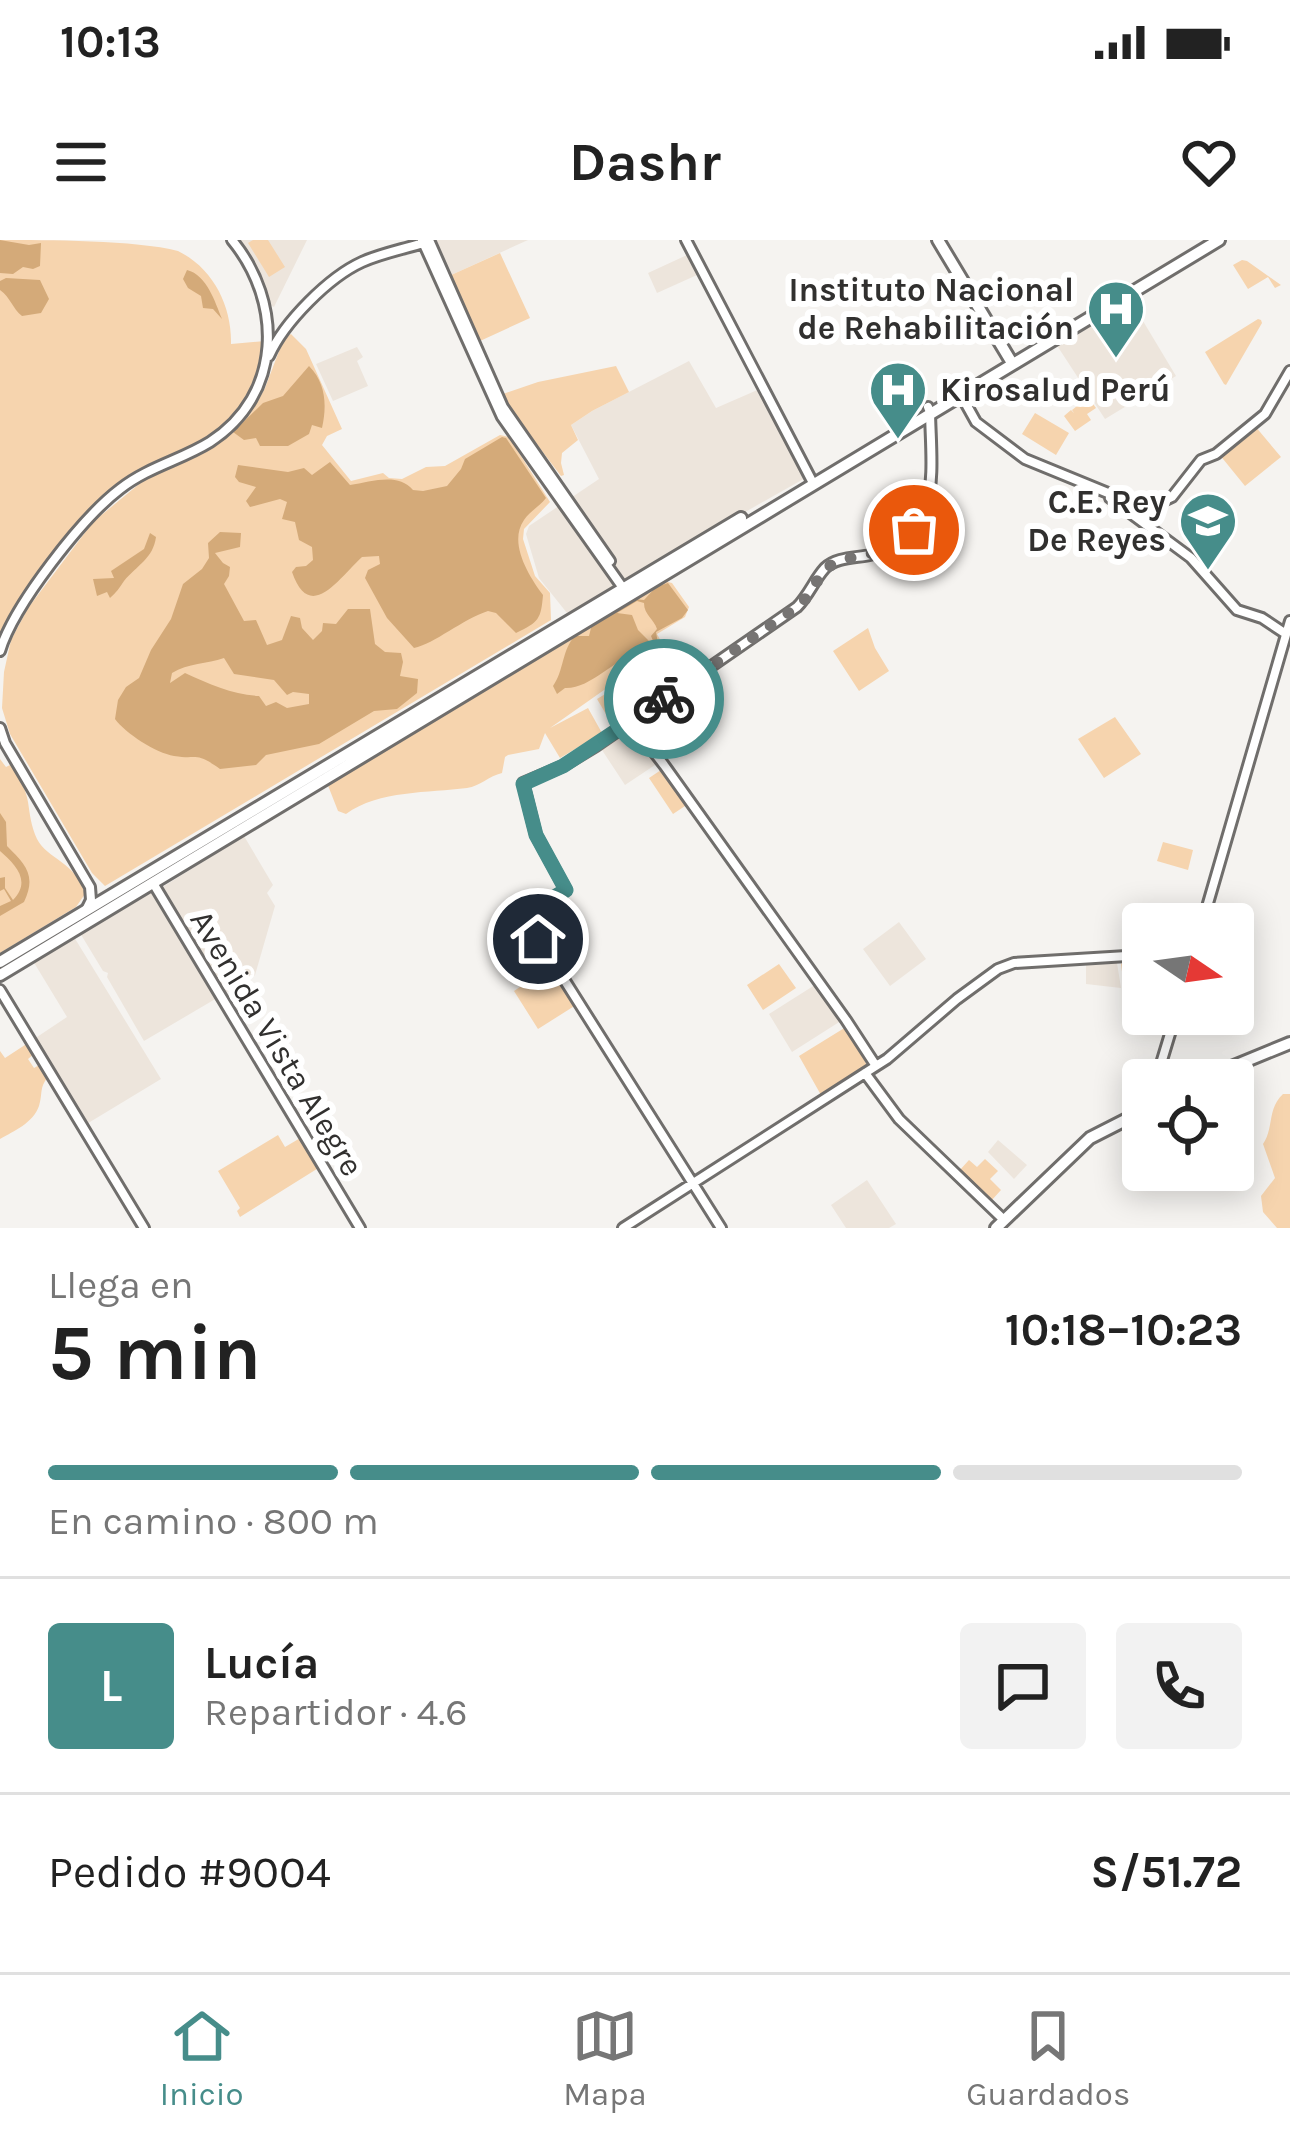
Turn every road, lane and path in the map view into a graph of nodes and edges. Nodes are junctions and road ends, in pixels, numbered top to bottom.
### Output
1 (232, 240) edge
2 (686, 240) edge
3 (939, 240) edge
4 (1207, 240) edge
5 (1219, 240) edge
6 (427, 241) edge
7 (266, 306) junction
8 (296, 316) junction
9 (1011, 361) junction
10 (265, 367) junction
11 (1290, 371) edge
12 (960, 394) junction
13 (929, 410) junction
14 (811, 480) junction
15 (1105, 492) junction
16 (659, 566) junction
17 (654, 581) junction
18 (625, 586) junction
19 (604, 599) junction
20 (597, 615) junction
21 (1290, 621) edge
22 (1288, 635) edge
23 (0, 650) edge
24 (631, 722) junction
25 (2, 736) edge
26 (184, 851) junction
27 (175, 870) junction
28 (153, 883) junction
29 (90, 886) junction
30 (113, 893) junction
31 (1208, 903) edge
32 (86, 910) junction
33 (1122, 956) edge
34 (0, 970) edge
35 (0, 990) edge
36 (1290, 1045) edge
37 (1254, 1060) edge
38 (876, 1066) junction
39 (865, 1073) junction
40 (1122, 1123) edge
41 (693, 1182) junction
42 (1003, 1225) edge
43 (144, 1228) edge
44 (360, 1228) edge
45 (623, 1228) edge
46 (721, 1228) edge

1 - 7 street
2 - 14 street
3 - 9 main road
4 - 9 main road
5 - 9 main road
6 - 8 street
6 - 18 street
7 - 8 street
7 - 10 street
8 - 10 street
9 - 12 main road
9 - 13 main road
10 - 23 street
11 - 15 street
12 - 13 main road
12 - 15 street
13 - 14 main road
13 - 24 street
14 - 16 main road
14 - 17 main road
15 - 22 street
16 - 17 main road
16 - 18 main road
17 - 20 main road
18 - 19 main road
19 - 20 main road
19 - 26 main road
20 - 27 main road
21 - 22 street
22 - 31 street
24 - 38 street
24 - 41 street
25 - 29 street
26 - 27 main road
26 - 30 main road
27 - 28 main road
28 - 34 main road
28 - 44 street, Avenida Vista Alegre
29 - 30 street
29 - 32 street
30 - 32 main road
32 - 34 main road
33 - 38 street
35 - 43 street
36 - 37 main road
38 - 39 street
39 - 41 street
39 - 42 street
40 - 42 main road
41 - 45 street
41 - 46 street

